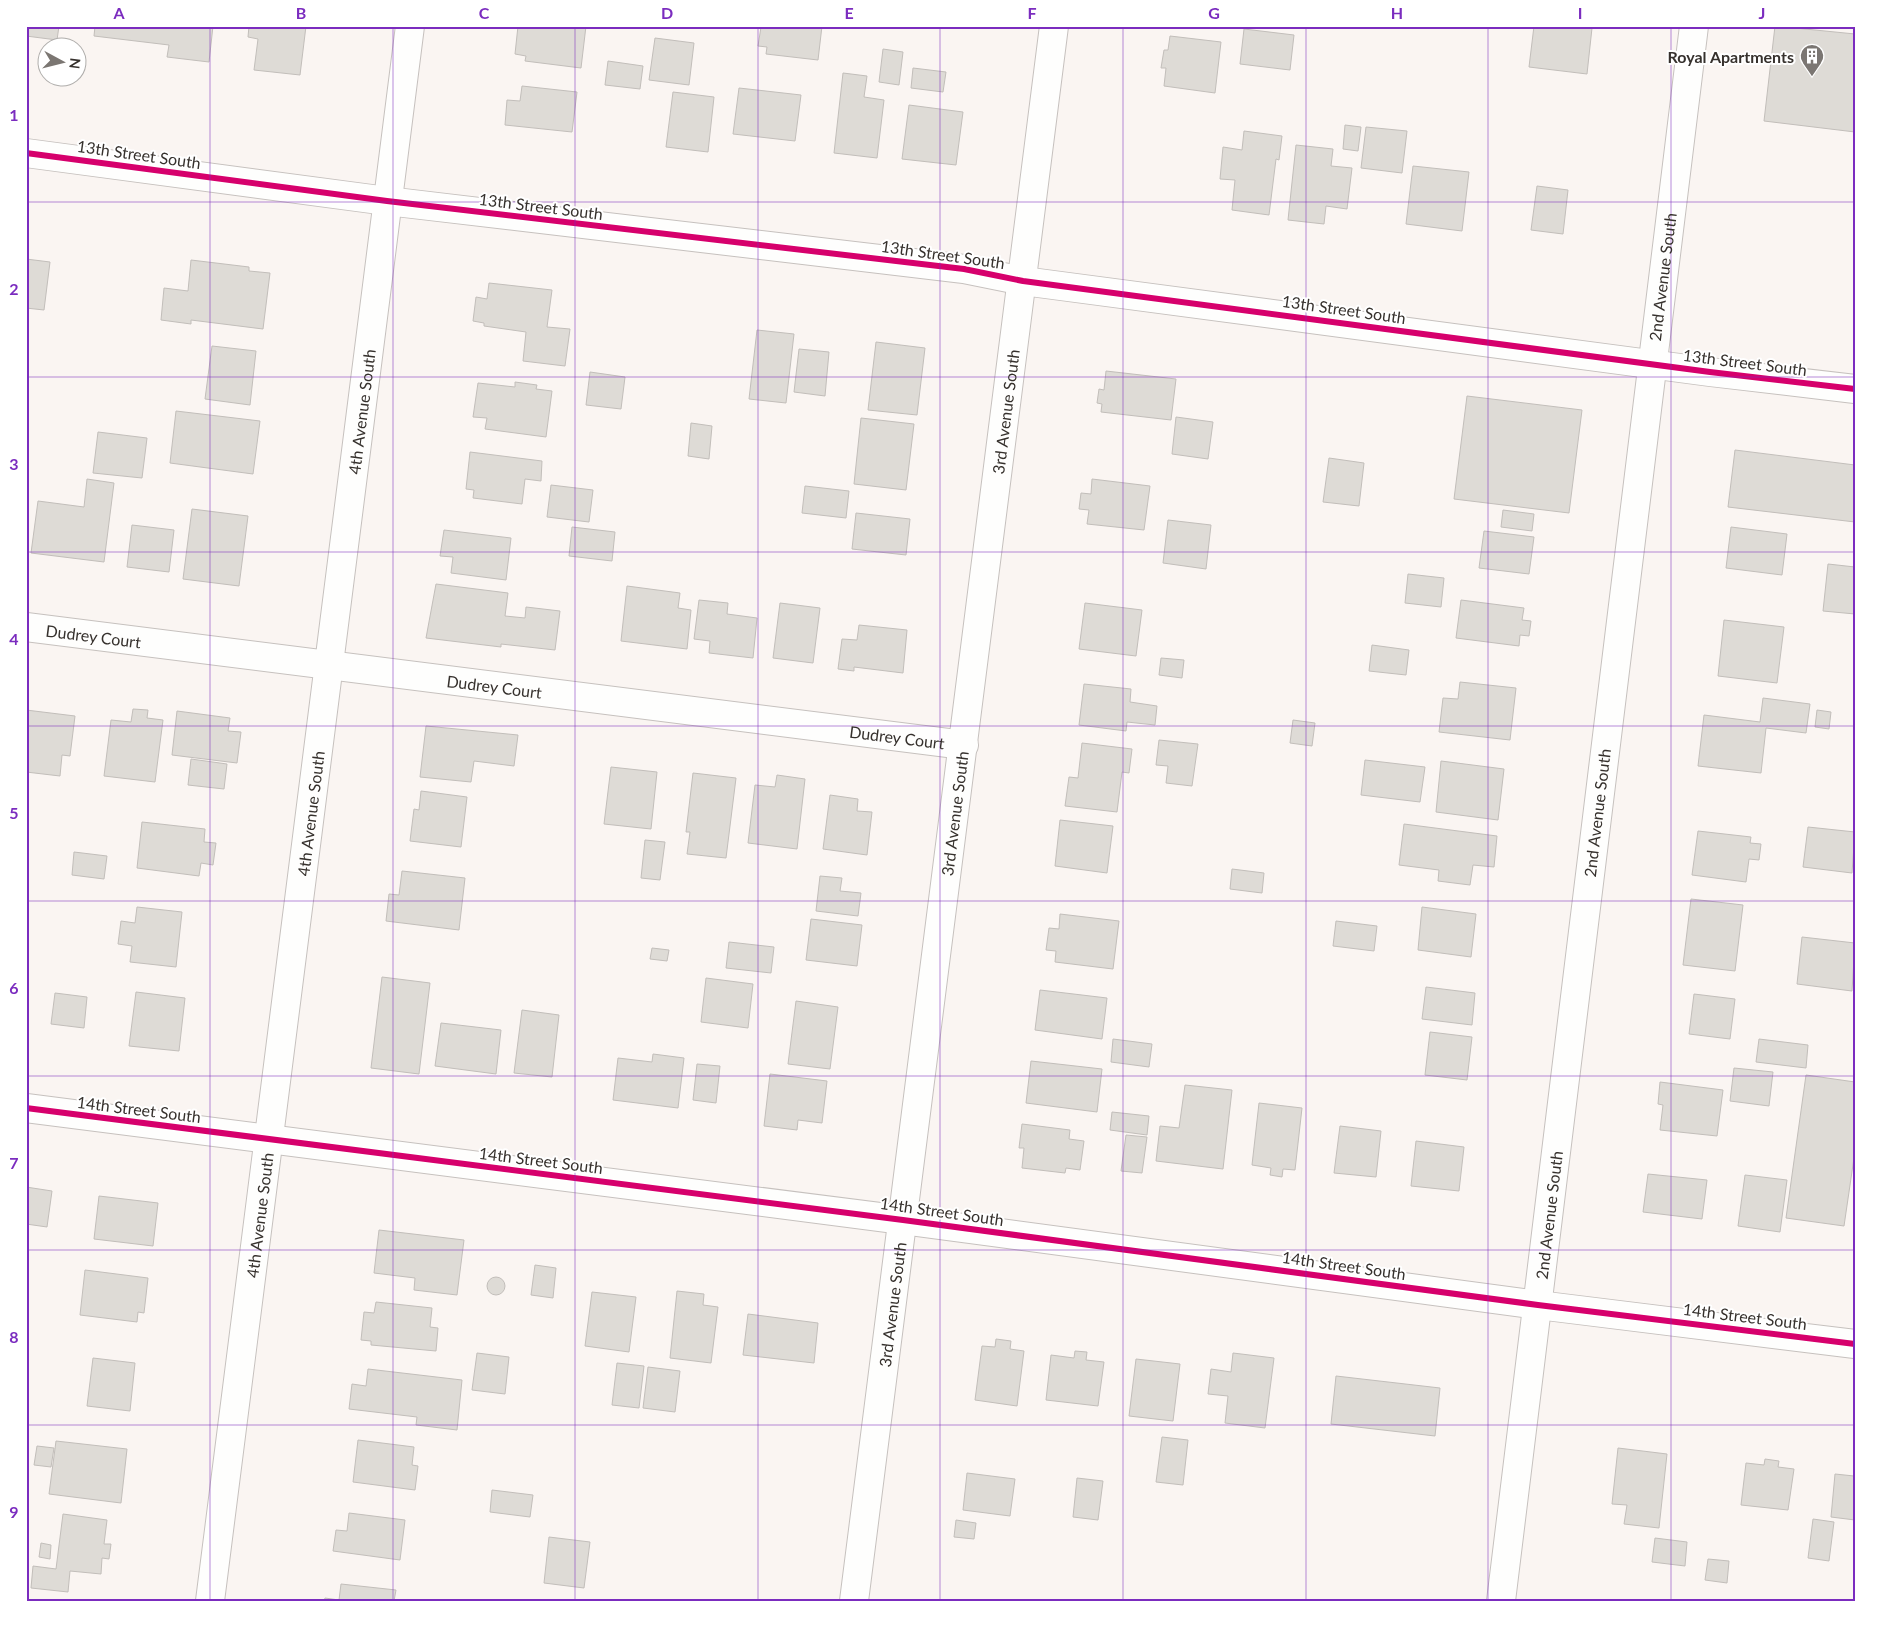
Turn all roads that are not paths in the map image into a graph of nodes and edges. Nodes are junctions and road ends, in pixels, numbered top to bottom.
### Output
1 (410, 26) edge
2 (1054, 26) edge
3 (1694, 26) edge
4 (26, 153) edge
5 (387, 202) junction
6 (1023, 281) junction
7 (1649, 364) junction
8 (1855, 390) edge
9 (26, 627) edge
10 (328, 666) junction
11 (964, 746) junction
12 (26, 1108) edge
13 (268, 1140) junction
14 (903, 1220) junction
15 (1538, 1305) junction
16 (1855, 1344) edge
17 (210, 1601) edge
18 (854, 1601) edge
19 (1501, 1601) edge

1 - 5 street, 4th Avenue South
2 - 6 street, 3rd Avenue South
3 - 7 street, 2nd Avenue South
4 - 5 street, 13th Street South
5 - 6 street, 13th Street South
5 - 10 street, 4th Avenue South
6 - 7 street, 13th Street South
6 - 11 street, 3rd Avenue South
7 - 8 street, 13th Street South
7 - 15 street, 2nd Avenue South
9 - 10 street, Dudrey Court
10 - 11 street, Dudrey Court
10 - 13 street, 4th Avenue South
11 - 14 street, 3rd Avenue South
12 - 13 street, 14th Street South
13 - 14 street, 14th Street South
13 - 17 street, 4th Avenue South
14 - 15 street, 14th Street South
14 - 18 street, 3rd Avenue South
15 - 16 street, 14th Street South
15 - 19 street, 2nd Avenue South

